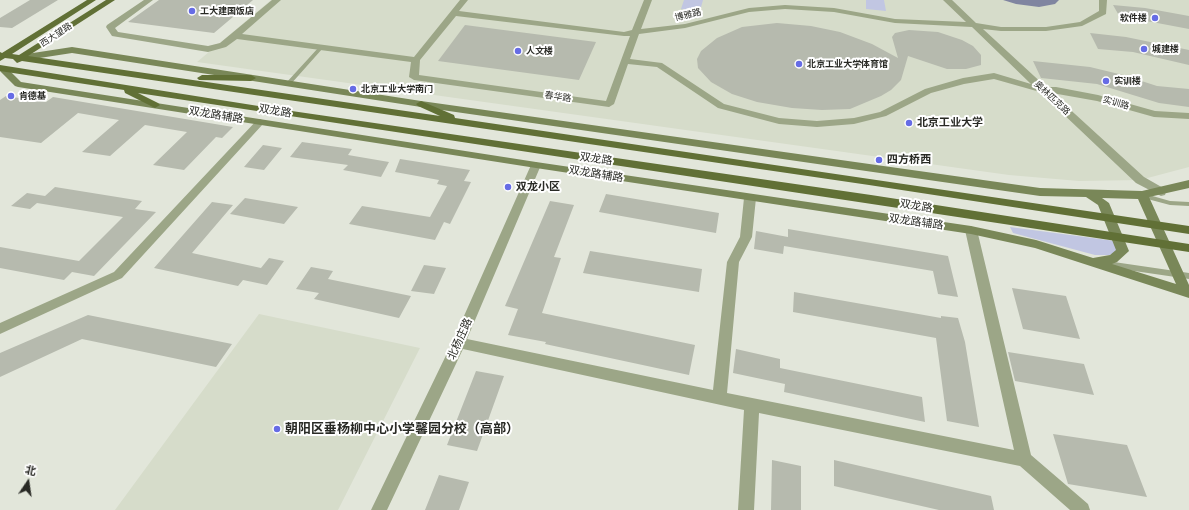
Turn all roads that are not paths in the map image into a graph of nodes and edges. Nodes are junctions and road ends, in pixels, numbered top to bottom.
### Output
1 (92, 0) edge
2 (111, 0) edge
3 (149, 0) edge
4 (277, 0) edge
5 (464, 0) edge
6 (648, 0) edge
7 (947, 0) edge
8 (1103, 0) edge
9 (454, 13) junction
10 (974, 25) junction
11 (637, 32) junction
12 (235, 36) junction
13 (321, 48) junction
14 (1, 56) edge
15 (20, 58) junction
16 (416, 60) junction
17 (626, 61) junction
18 (4, 72) edge
19 (161, 78) junction
20 (251, 78) junction
21 (288, 84) junction
22 (118, 86) junction
23 (1044, 90) junction
24 (421, 104) junction
25 (155, 105) junction
26 (1189, 116) edge
27 (260, 122) junction
28 (465, 123) junction
29 (536, 165) junction
30 (1189, 184) edge
31 (1161, 192) junction
32 (1090, 195) junction
33 (1142, 195) junction
34 (750, 198) junction
35 (1189, 204) edge
36 (971, 230) junction
37 (1189, 230) edge
38 (1189, 248) edge
39 (1093, 262) junction
40 (1184, 276) edge
41 (1188, 292) edge
42 (0, 330) edge
43 (459, 343) junction
44 (719, 399) junction
45 (752, 405) junction
46 (1024, 459) junction
47 (379, 510) edge
48 (746, 510) edge
49 (1082, 510) edge

1 - 14 main road, 西大望路
2 - 15 main road, 西大望路
3 - 12 street
4 - 12 street
5 - 9 street
6 - 11 street, 春华路
7 - 10 street, 奥林匹克路
8 - 10 street, 博雅路
9 - 11 street, 博雅路
9 - 16 street
10 - 11 street, 博雅路
10 - 23 street, 奥林匹克路
11 - 17 street, 春华路
12 - 13 street
13 - 16 street
13 - 21 lane
14 - 15 main road, 双龙路
15 - 18 main road, 西大望路
15 - 19 main road, 双龙路
15 - 20 main road
16 - 17 street, 春华路
17 - 23 street, 实训路
18 - 22 main road, 双龙路
18 - 25 main road, 双龙路辅路
19 - 20 main road
19 - 28 main road, 双龙路
20 - 21 main road
21 - 24 main road
22 - 25 main road
22 - 38 main road, 双龙路
23 - 26 street, 实训路
23 - 31 street, 奥林匹克路
24 - 28 main road
24 - 32 main road
25 - 27 main road, 双龙路辅路
27 - 29 main road, 双龙路辅路
27 - 42 street
28 - 37 main road, 双龙路
29 - 34 main road, 双龙路辅路
29 - 43 street, 北杨庄路
30 - 31 main road
31 - 33 main road
32 - 33 main road
32 - 39 main road
33 - 35 lane
33 - 40 main road
34 - 36 main road, 双龙路辅路
34 - 44 street
36 - 39 main road, 双龙路辅路
36 - 46 street
39 - 40 lane
39 - 41 main road, 双龙路辅路
40 - 41 main road
43 - 44 street
43 - 47 street, 北杨庄路
44 - 45 street
45 - 46 street
45 - 48 street
46 - 49 street

